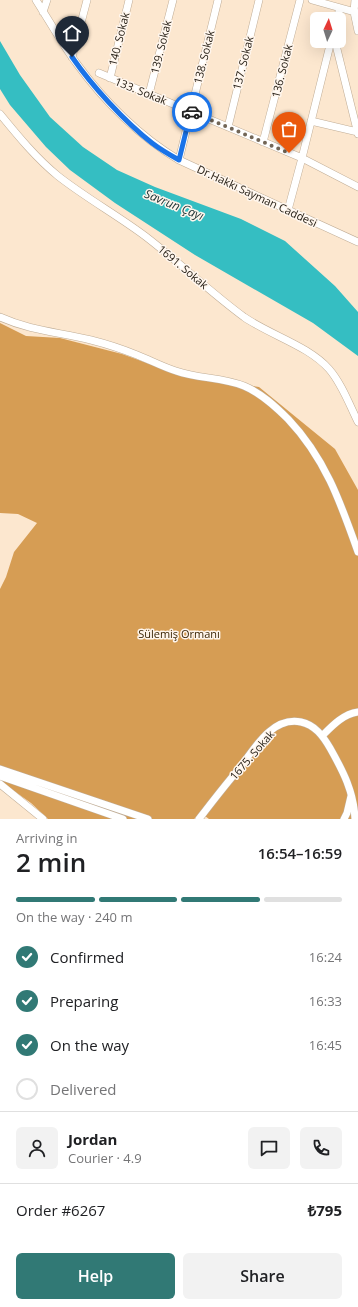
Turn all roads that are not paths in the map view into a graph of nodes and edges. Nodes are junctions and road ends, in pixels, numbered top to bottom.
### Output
1 (36, 0) edge
2 (47, 0) edge
3 (87, 0) edge
4 (129, 0) edge
5 (173, 0) edge
6 (218, 0) edge
7 (259, 0) edge
8 (300, 0) edge
9 (312, 0) edge
10 (354, 0) edge
11 (340, 8) junction
12 (43, 12) junction
13 (339, 12) edge
14 (356, 12) edge
15 (358, 31) edge
16 (330, 48) edge
17 (337, 48) edge
18 (72, 57) junction
19 (99, 73) dead end
20 (110, 78) junction
21 (149, 94) junction
22 (191, 111) junction
23 (0, 114) edge
24 (311, 122) junction
25 (228, 127) junction
26 (358, 133) edge
27 (263, 142) junction
28 (302, 158) junction
29 (179, 160) junction
30 (358, 187) edge
31 (288, 210) junction
32 (358, 242) edge
33 (0, 317) edge
34 (358, 422) edge
35 (358, 552) edge
36 (358, 712) edge
37 (322, 736) junction
38 (0, 769) edge
39 (0, 776) edge
40 (0, 784) edge
41 (351, 792) junction
42 (207, 809) junction
43 (43, 819) edge
44 (122, 819) edge
45 (148, 819) edge
46 (199, 819) edge
47 (206, 819) edge
48 (344, 819) edge
49 (355, 819) edge

1 - 12 street, Dr.Hakkı Sayman Caddesi
2 - 12 street
3 - 18 street
4 - 20 street, 140. Sokak
5 - 21 street, 139. Sokak
6 - 22 street, 138. Sokak
7 - 25 street, 137. Sokak
8 - 27 street, 136. Sokak
9 - 11 street
10 - 14 street
11 - 13 street
11 - 14 street
12 - 18 street, Dr.Hakkı Sayman Caddesi
14 - 15 street
16 - 24 street
17 - 26 street
18 - 29 street, Dr.Hakkı Sayman Caddesi
19 - 20 street, 133. Sokak
20 - 21 street, 133. Sokak
21 - 22 street, 133. Sokak
22 - 25 street, 133. Sokak
22 - 29 street, 138. Sokak
23 - 34 street, 1691. Sokak
24 - 26 street
24 - 28 street
25 - 27 street, 133. Sokak
27 - 28 street, 133. Sokak
28 - 30 street, 133. Sokak
28 - 31 street
29 - 31 street, Dr.Hakkı Sayman Caddesi
31 - 32 street, Dr.Hakkı Sayman Caddesi
33 - 35 street
36 - 37 street
37 - 41 street, 1675. Sokak
37 - 42 street, 1675. Sokak
38 - 45 street
39 - 44 street
40 - 43 street
41 - 48 street
41 - 49 street, 1675. Sokak
42 - 46 street, 1675. Sokak
42 - 47 street

